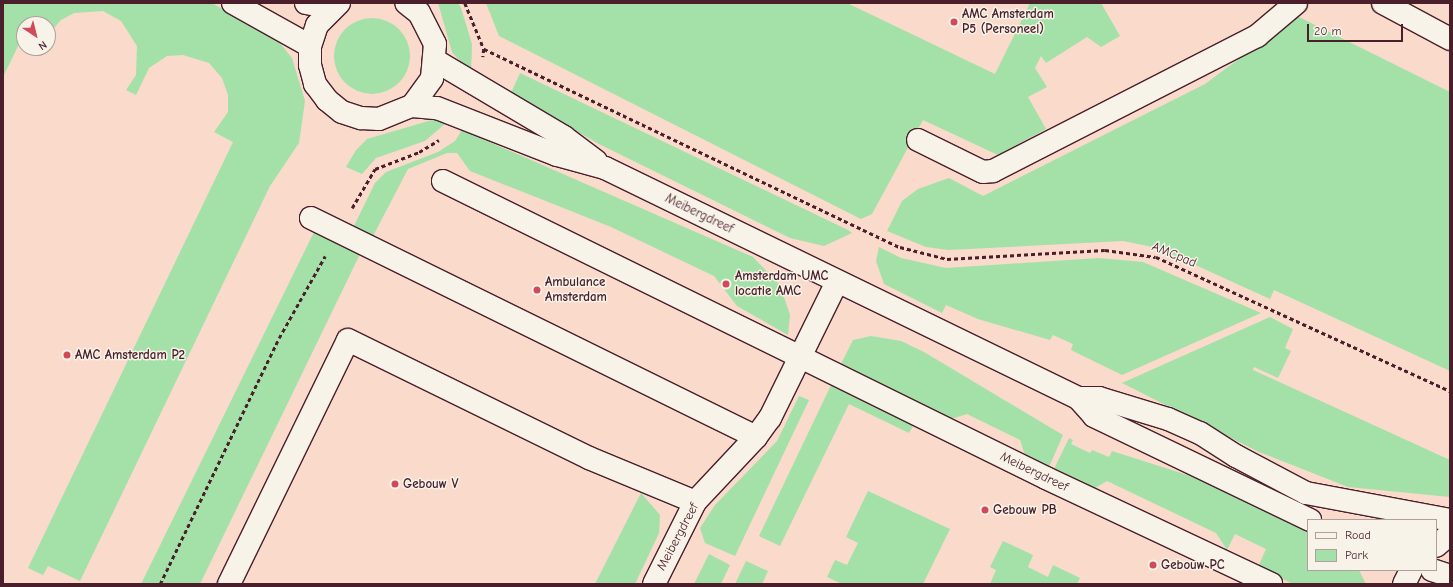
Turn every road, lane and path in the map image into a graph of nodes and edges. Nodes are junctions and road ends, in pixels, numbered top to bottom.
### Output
1 (233, 3) edge
2 (306, 3) edge
3 (465, 3) edge
4 (1296, 3) edge
5 (1383, 3) edge
6 (335, 6) edge
7 (415, 6) edge
8 (1450, 39) edge
9 (310, 46) junction
10 (436, 61) junction
11 (412, 106) junction
12 (918, 140) dead end
13 (605, 168) junction
14 (443, 181) dead end
15 (365, 185) dead end
16 (311, 218) dead end
17 (338, 232) junction
18 (837, 282) junction
19 (800, 354) junction
20 (1450, 391) edge
21 (1078, 398) junction
22 (756, 437) junction
23 (695, 502) junction
24 (1308, 519) edge
25 (1450, 520) edge
26 (1450, 534) edge
27 (1437, 545) edge
28 (1410, 571) edge
29 (1435, 571) edge
30 (1450, 576) edge
31 (160, 584) edge
32 (229, 584) edge
33 (654, 584) edge
34 (1271, 584) edge
35 (1404, 584) edge

1 - 9 street
2 - 6 street
3 - 20 path, AMCpad
4 - 12 street
5 - 8 street
6 - 9 street
7 - 10 street
9 - 11 street
10 - 11 street
10 - 13 street, Meibergdreef
11 - 13 street, Meibergdreef
13 - 18 street, Meibergdreef
14 - 19 street
15 - 17 path
16 - 17 street
17 - 22 street
17 - 31 path
18 - 19 street, Meibergdreef
18 - 21 street, Meibergdreef
19 - 22 street, Meibergdreef
19 - 34 street, Meibergdreef
21 - 24 street, Meibergdreef
21 - 25 street, Meibergdreef
22 - 23 street, Meibergdreef
23 - 32 street
23 - 33 street, Meibergdreef
26 - 27 street
28 - 35 street
29 - 30 street

